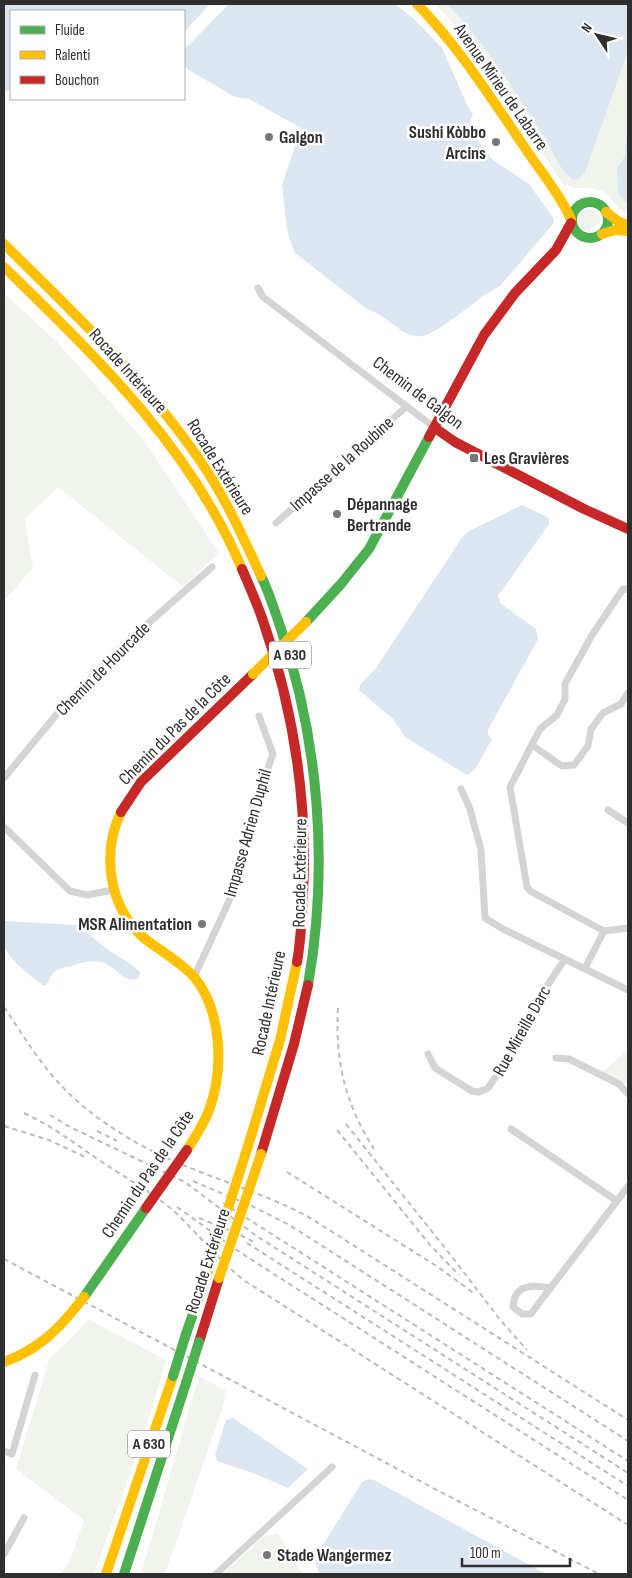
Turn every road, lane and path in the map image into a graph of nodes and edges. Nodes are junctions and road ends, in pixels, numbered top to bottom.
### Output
1 (417, 4) edge
2 (555, 192) junction
3 (585, 202) junction
4 (606, 212) junction
5 (571, 221) junction
6 (628, 225) edge
7 (628, 231) edge
8 (602, 234) junction
9 (584, 238) junction
10 (4, 244) edge
11 (556, 250) junction
12 (4, 267) edge
13 (258, 288) dead end
14 (407, 406) junction
15 (435, 428) junction
16 (276, 522) dead end
17 (628, 529) edge
18 (212, 567) dead end
19 (628, 589) edge
20 (628, 693) edge
21 (259, 716) dead end
22 (532, 745) junction
23 (4, 778) edge
24 (461, 789) dead end
25 (608, 810) dead end
26 (628, 824) edge
27 (4, 827) edge
28 (113, 890) junction
29 (628, 928) edge
30 (604, 931) junction
31 (565, 959) junction
32 (585, 968) junction
33 (194, 977) junction
34 (628, 990) edge
35 (428, 1054) dead end
36 (556, 1058) dead end
37 (628, 1094) edge
38 (511, 1129) dead end
39 (628, 1186) edge
40 (618, 1201) junction
41 (551, 1288) junction
42 (4, 1362) edge
43 (35, 1375) dead end
44 (4, 1451) edge
45 (332, 1467) dead end
46 (24, 1518) dead end
47 (4, 1554) edge
48 (106, 1574) edge
49 (124, 1574) edge
50 (216, 1574) edge

1 - 2 main road, Avenue Mirieu de Labarre
2 - 3 main road
2 - 5 main road, Avenue Mirieu de Labarre
3 - 4 main road
3 - 5 main road
4 - 6 main road
4 - 8 main road
5 - 9 main road
5 - 11 main road, Chemin du Pas de la Côte
7 - 8 main road
8 - 9 main road
9 - 11 main road, Chemin du Pas de la Côte
10 - 49 main road, Rocade Extérieure / A 630, bridge
11 - 15 main road, Chemin du Pas de la Côte
12 - 48 main road, Rocade Intérieure / A 630, bridge
13 - 14 street, Chemin de Galgon
14 - 15 street, Chemin de Galgon
14 - 16 street, Impasse de la Roubine
15 - 17 main road, Chemin de Galgon
15 - 28 main road, Chemin du Pas de la Côte, bridge
18 - 23 street, Chemin de Hourcade
19 - 22 street
20 - 22 street
21 - 33 street, Impasse Adrien Duphil
22 - 30 street
24 - 31 street
25 - 26 street
27 - 28 street
28 - 33 main road, Chemin du Pas de la Côte
29 - 30 street
30 - 32 street
31 - 32 street
31 - 35 street, Rue Mireille Darc
32 - 34 street
33 - 42 main road, Chemin du Pas de la Côte, bridge
36 - 37 street
38 - 40 street
39 - 40 street
40 - 41 street
41 - 41 street
43 - 44 street
45 - 50 street
46 - 47 street

